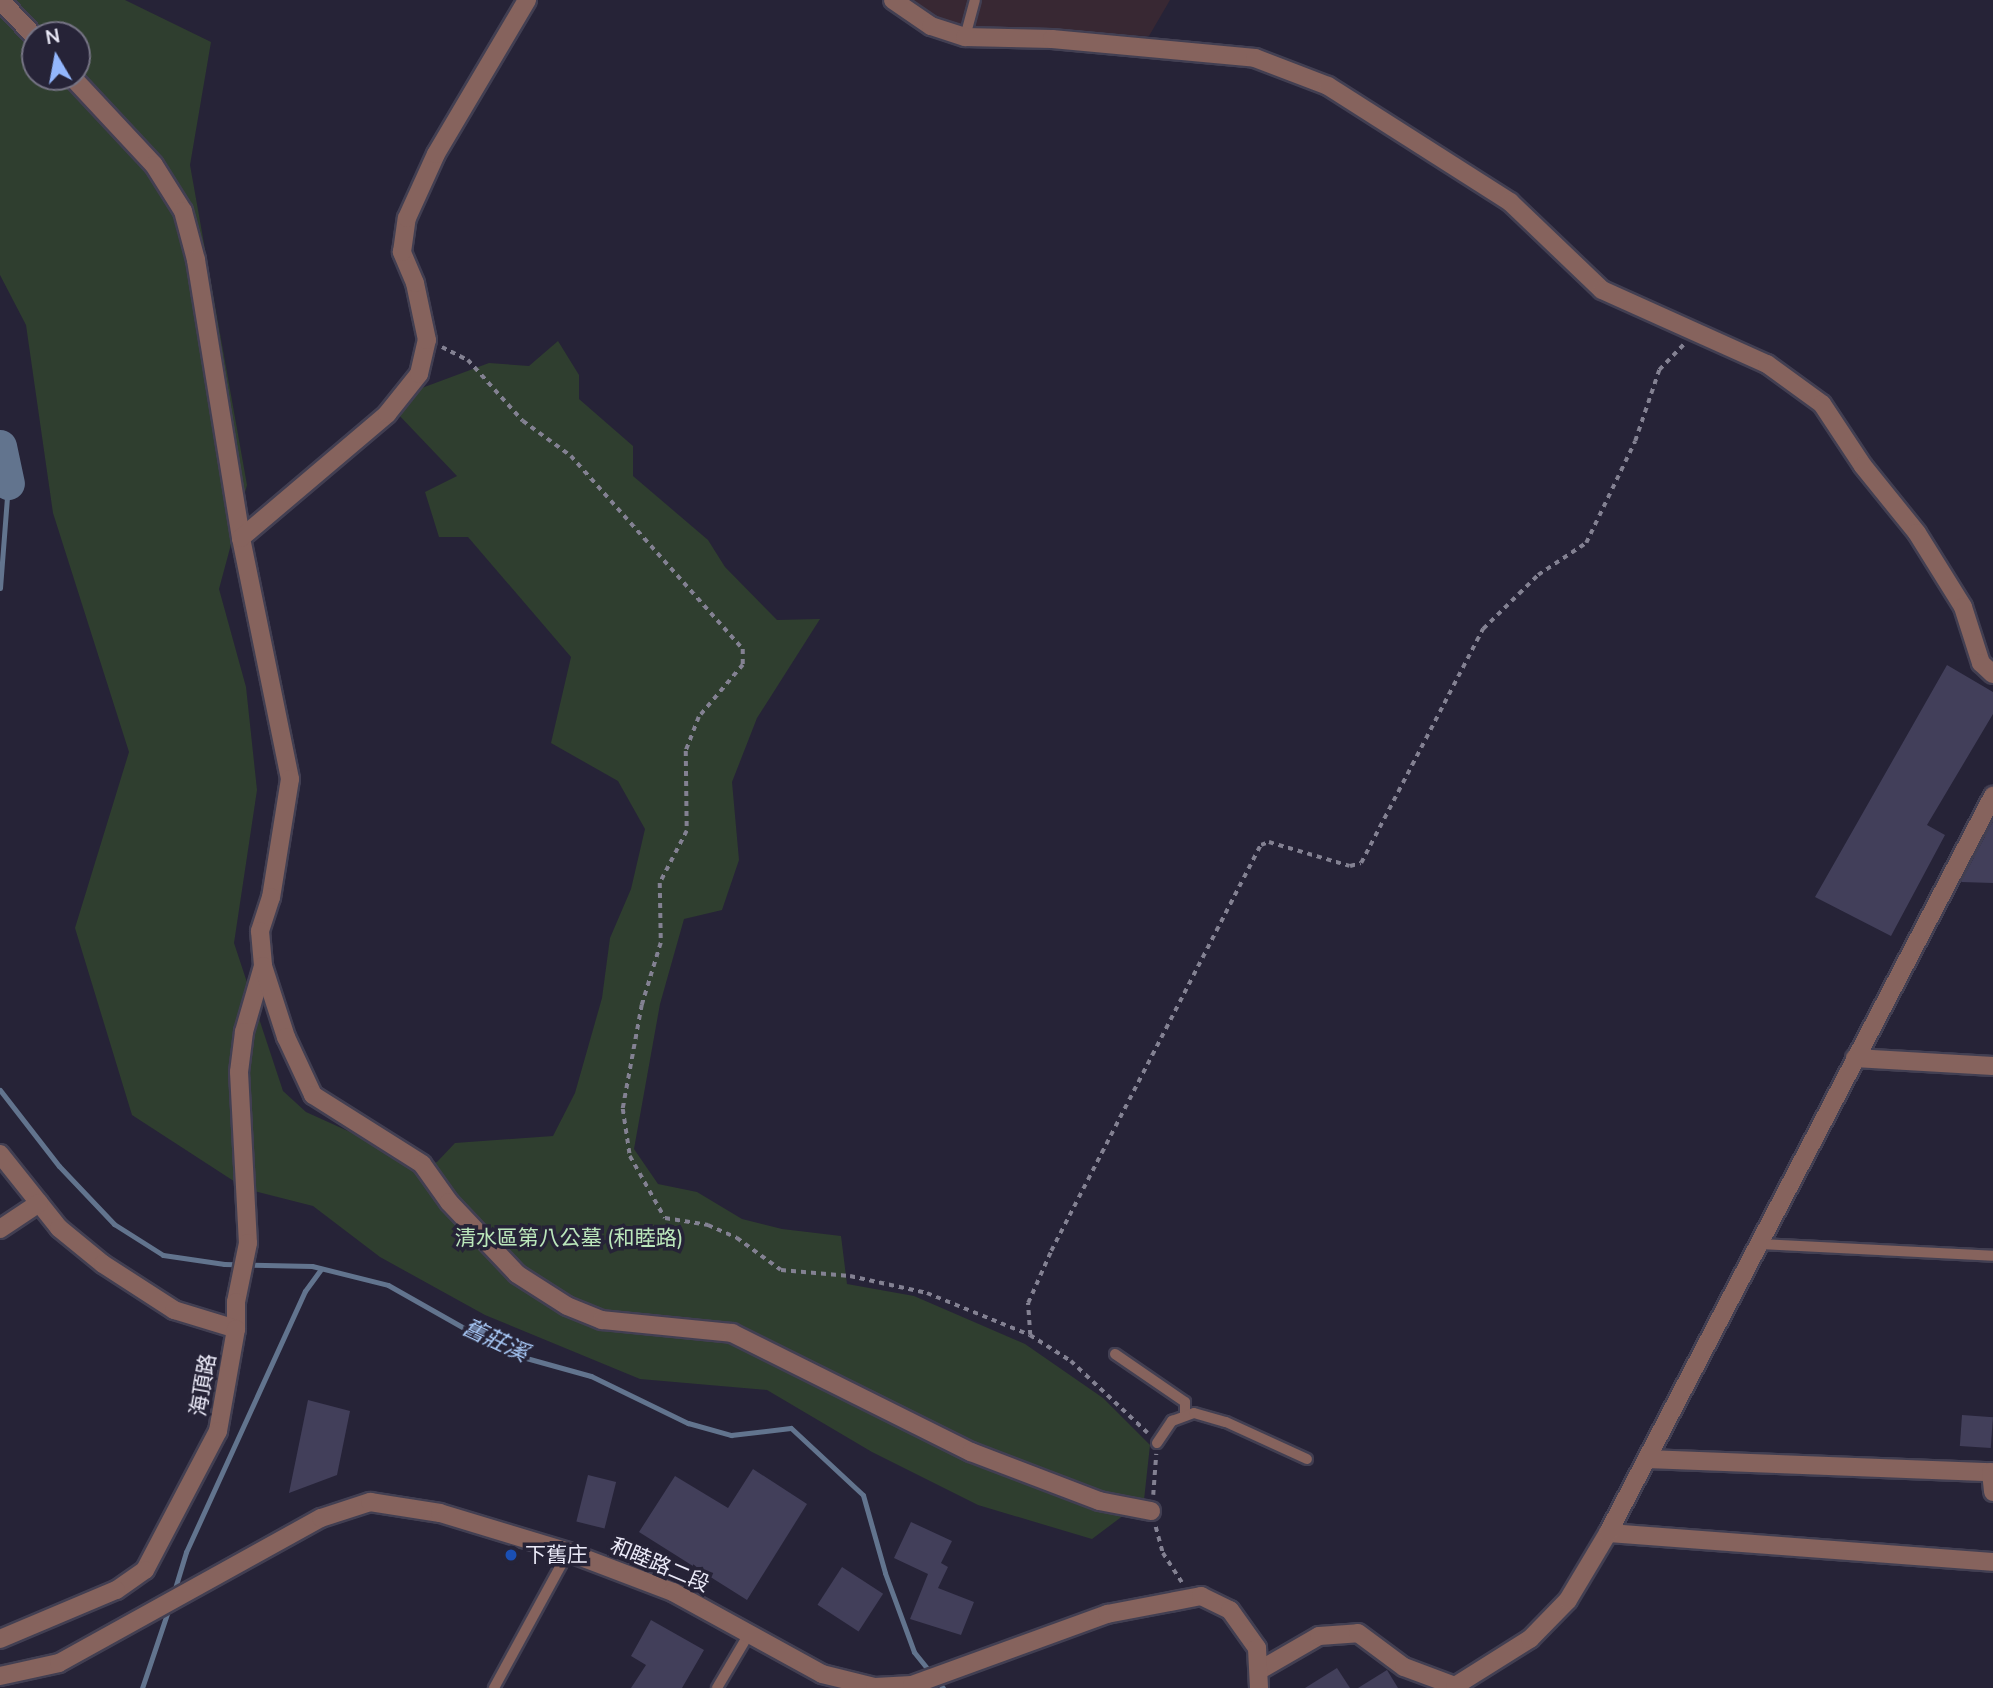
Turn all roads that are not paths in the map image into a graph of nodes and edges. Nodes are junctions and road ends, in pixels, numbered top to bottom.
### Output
1 (0, 0) edge
2 (527, 0) edge
3 (893, 0) edge
4 (975, 0) edge
5 (21, 22) edge
6 (965, 37) junction
7 (85, 91) edge
8 (241, 538) junction
9 (1993, 674) edge
10 (1993, 796) edge
11 (262, 966) junction
12 (1855, 1058) junction
13 (1993, 1066) edge
14 (0, 1154) edge
15 (39, 1203) junction
16 (0, 1229) edge
17 (1760, 1244) junction
18 (1993, 1256) edge
19 (236, 1329) junction
20 (1115, 1354) dead end
21 (1185, 1416) junction
22 (1157, 1443) road end
23 (1307, 1459) dead end
24 (1647, 1459) junction
25 (1993, 1492) edge
26 (1151, 1511) road end
27 (1608, 1533) junction
28 (568, 1552) junction
29 (1993, 1562) edge
30 (750, 1632) junction
31 (0, 1639) edge
32 (0, 1675) edge
33 (1260, 1679) edge
34 (1455, 1687) edge
35 (494, 1688) edge
36 (717, 1688) edge
37 (875, 1688) edge

1 - 5 street
2 - 8 street
3 - 6 street
4 - 6 lane
6 - 9 street
7 - 8 street
8 - 11 street
10 - 12 street
11 - 19 street
11 - 26 street
12 - 13 street
12 - 17 street
14 - 15 street, 海頂路
15 - 16 street
15 - 19 street, 海頂路
17 - 18 lane
17 - 24 street
19 - 31 street, 海頂路
20 - 21 lane
21 - 22 lane
21 - 23 lane
24 - 25 street
24 - 27 street
27 - 29 street
27 - 34 street
28 - 30 street, 和睦路二段
28 - 32 street, 和睦路二段
28 - 35 lane
30 - 36 lane
30 - 37 street, 和睦路二段
33 - 34 street
33 - 37 street, 和睦路二段

